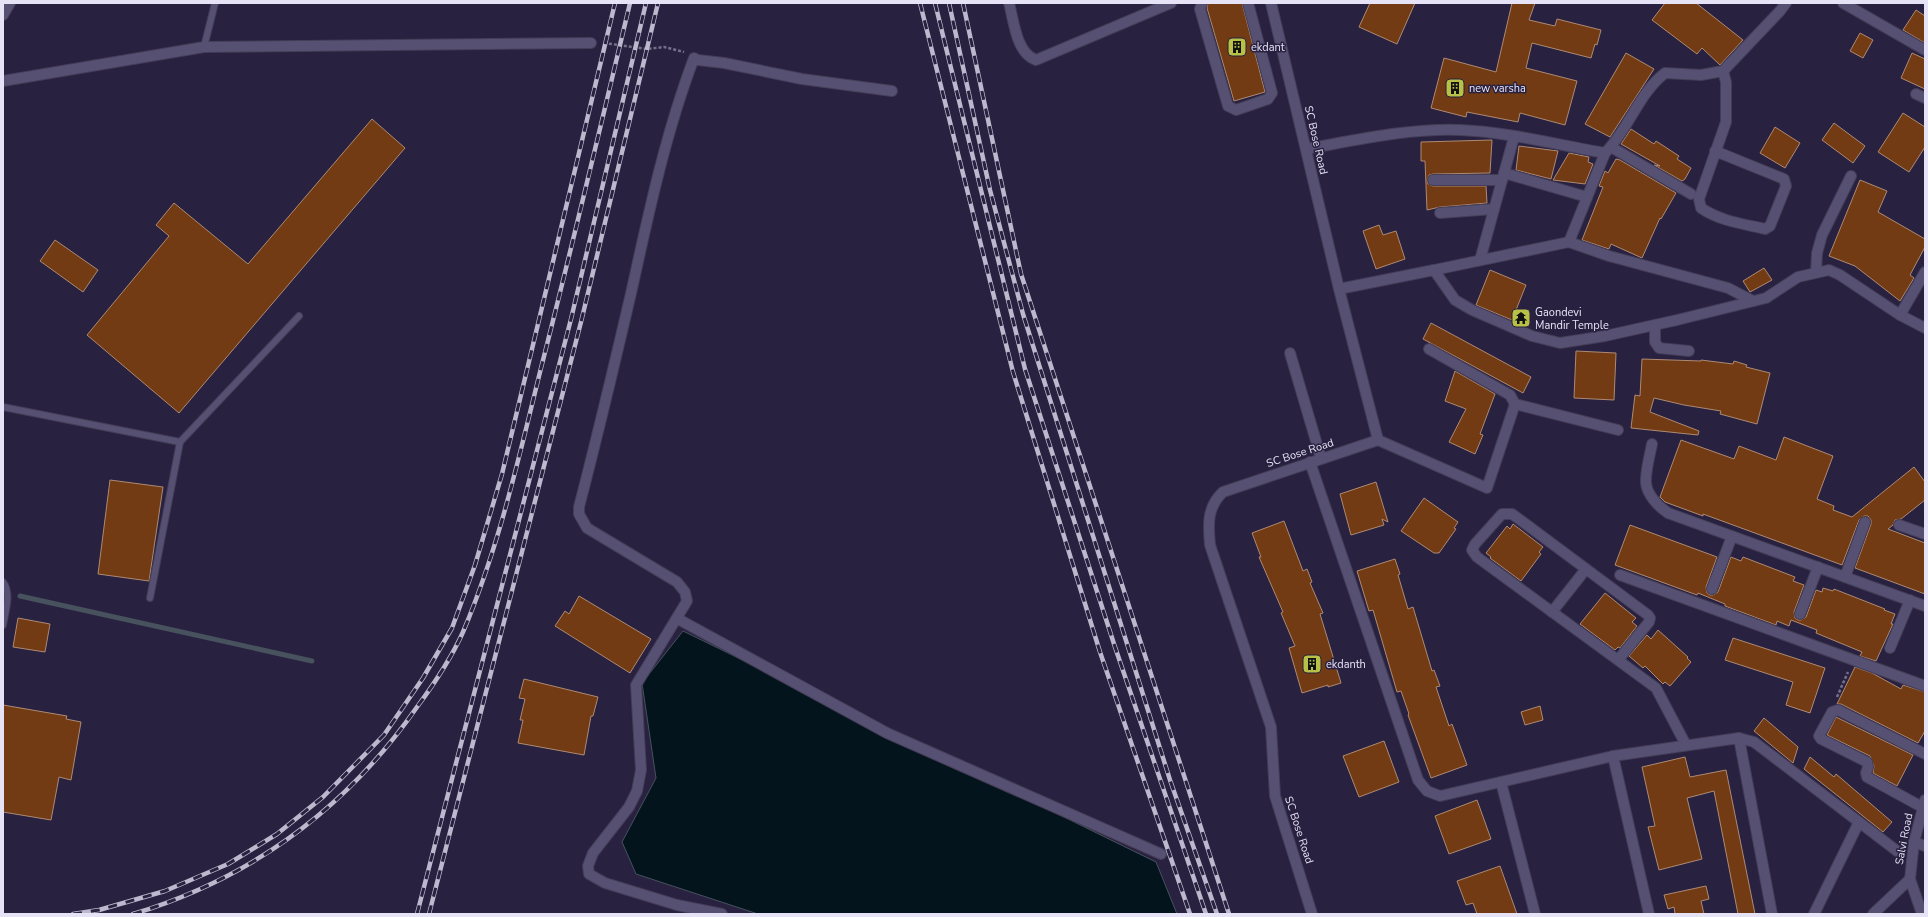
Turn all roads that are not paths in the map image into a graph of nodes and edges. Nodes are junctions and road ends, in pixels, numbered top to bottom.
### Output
1 (10, 3) edge
2 (215, 3) edge
3 (1009, 3) edge
4 (1171, 3) edge
5 (1202, 3) edge
6 (1248, 3) edge
7 (1271, 3) edge
8 (1786, 3) edge
9 (1843, 3) edge
10 (3, 15) edge
11 (591, 43) road end
12 (204, 47) junction
13 (1925, 50) edge
14 (1722, 71) junction
15 (3, 82) edge
16 (892, 91) dead end
17 (1514, 137) junction
18 (1306, 150) junction
19 (1608, 150) junction
20 (1715, 151) junction
21 (1503, 176) junction
22 (1851, 176) dead end
23 (1433, 180) dead end
24 (1692, 194) dead end
25 (1587, 197) junction
26 (1494, 209) junction
27 (1440, 213) dead end
28 (1568, 242) junction
29 (1480, 260) junction
30 (1434, 270) junction
31 (1816, 272) junction
32 (1925, 272) edge
33 (1339, 289) junction
34 (1752, 301) junction
35 (1900, 315) junction
36 (299, 316) dead end
37 (1655, 325) junction
38 (1925, 328) edge
39 (1429, 349) dead end
40 (1689, 351) dead end
41 (1290, 353) dead end
42 (1515, 404) junction
43 (3, 407) edge
44 (1618, 430) dead end
45 (1378, 440) junction
46 (180, 442) junction
47 (1652, 444) dead end
48 (1321, 458) junction
49 (1310, 462) junction
50 (1865, 522) dead end
51 (1899, 525) dead end
52 (1925, 534) edge
53 (1732, 536) junction
54 (1818, 567) junction
55 (1586, 569) junction
56 (1620, 575) dead end
57 (1845, 577) junction
58 (3, 582) edge
59 (1712, 589) dead end
60 (150, 598) dead end
61 (1910, 600) junction
62 (1925, 606) edge
63 (1552, 612) junction
64 (1800, 614) dead end
65 (678, 619) junction
66 (3, 625) edge
67 (1890, 648) dead end
68 (1618, 660) junction
69 (1925, 685) edge
70 (1739, 738) junction
71 (1686, 745) junction
72 (1925, 754) edge
73 (1613, 756) junction
74 (1500, 782) junction
75 (1924, 803) edge
76 (1859, 822) junction
77 (1921, 833) edge
78 (1914, 842) junction
79 (1925, 846) edge
80 (1897, 851) dead end
81 (1161, 854) dead end
82 (1910, 879) junction
83 (722, 914) edge
84 (1312, 914) edge
85 (1535, 914) edge
86 (1649, 914) edge
87 (1772, 914) edge
88 (1814, 914) edge
89 (1873, 914) edge
90 (1922, 914) edge

1 - 10 street
2 - 12 lane
3 - 4 street
5 - 6 street
7 - 18 street, SC Bose Road
8 - 14 street
9 - 13 street
11 - 12 street
12 - 15 street
14 - 19 street
14 - 20 street
16 - 65 street
17 - 18 street
17 - 19 street
17 - 21 street
18 - 33 street, SC Bose Road
19 - 24 street
19 - 25 street
20 - 20 street
21 - 23 street
21 - 25 street
21 - 26 street
22 - 31 street
25 - 28 street
26 - 27 street
26 - 29 street
28 - 29 street
28 - 34 street
29 - 30 street
30 - 33 street
30 - 37 street
31 - 34 street
31 - 35 street
32 - 35 street
33 - 45 street, SC Bose Road
34 - 37 street
35 - 38 street
36 - 46 lane
37 - 40 street
39 - 42 street
41 - 48 street
42 - 44 street
42 - 45 street
43 - 46 lane
45 - 48 street, SC Bose Road
46 - 60 lane
47 - 53 street
48 - 49 street, SC Bose Road
49 - 74 street
49 - 84 street, SC Bose Road
50 - 57 street
51 - 52 street
53 - 54 street
53 - 59 street
54 - 57 street
54 - 64 street
55 - 63 street
55 - 63 street
55 - 68 street
56 - 69 street
57 - 61 street
58 - 66 lane
61 - 62 street
61 - 67 street
63 - 68 street
65 - 81 street
65 - 83 street
68 - 71 street
70 - 71 street
70 - 76 street
70 - 87 street
71 - 73 street
72 - 75 street
73 - 74 street
73 - 86 street
74 - 85 street
75 - 77 street, Salvi Road
76 - 80 street
76 - 88 street
77 - 78 street, Salvi Road
78 - 79 street
78 - 82 street, Salvi Road
82 - 89 street, Salvi Road
82 - 90 street

